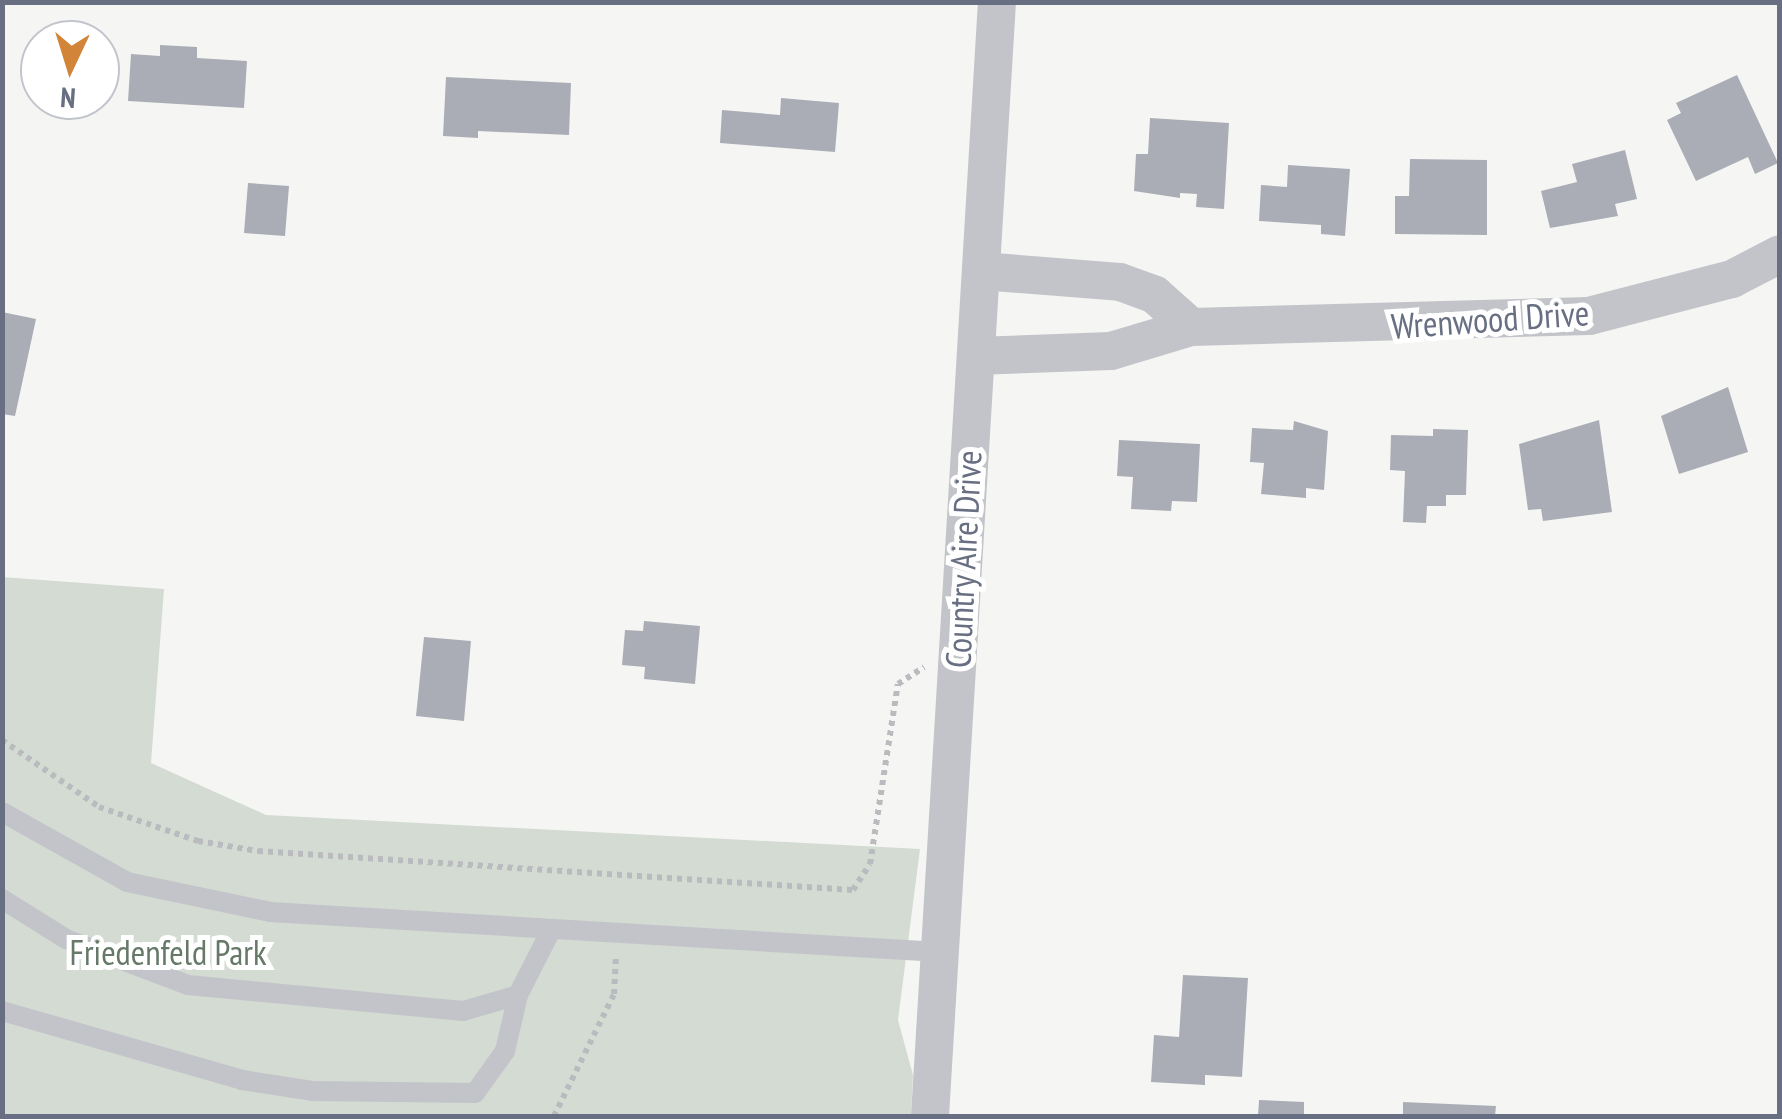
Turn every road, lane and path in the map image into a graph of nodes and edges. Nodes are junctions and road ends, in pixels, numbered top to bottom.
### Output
1 (997, 2) edge
2 (1780, 254) edge
3 (981, 271) junction
4 (1191, 327) junction
5 (976, 356) junction
6 (928, 663) dead end
7 (2, 740) edge
8 (2, 812) edge
9 (2, 899) edge
10 (550, 932) junction
11 (618, 935) junction
12 (940, 952) junction
13 (518, 995) junction
14 (2, 1011) edge
15 (554, 1116) edge
16 (930, 1116) edge

1 - 3 street, Country Aire Drive
2 - 4 street, Wrenwood Drive
3 - 4 street
3 - 5 street, Country Aire Drive
4 - 5 street, Wrenwood Drive
5 - 12 street, Country Aire Drive
6 - 7 path
8 - 10 lane
9 - 13 lane
10 - 11 lane
10 - 13 lane
11 - 12 lane
11 - 15 path
12 - 16 street, Country Aire Drive
13 - 14 lane

